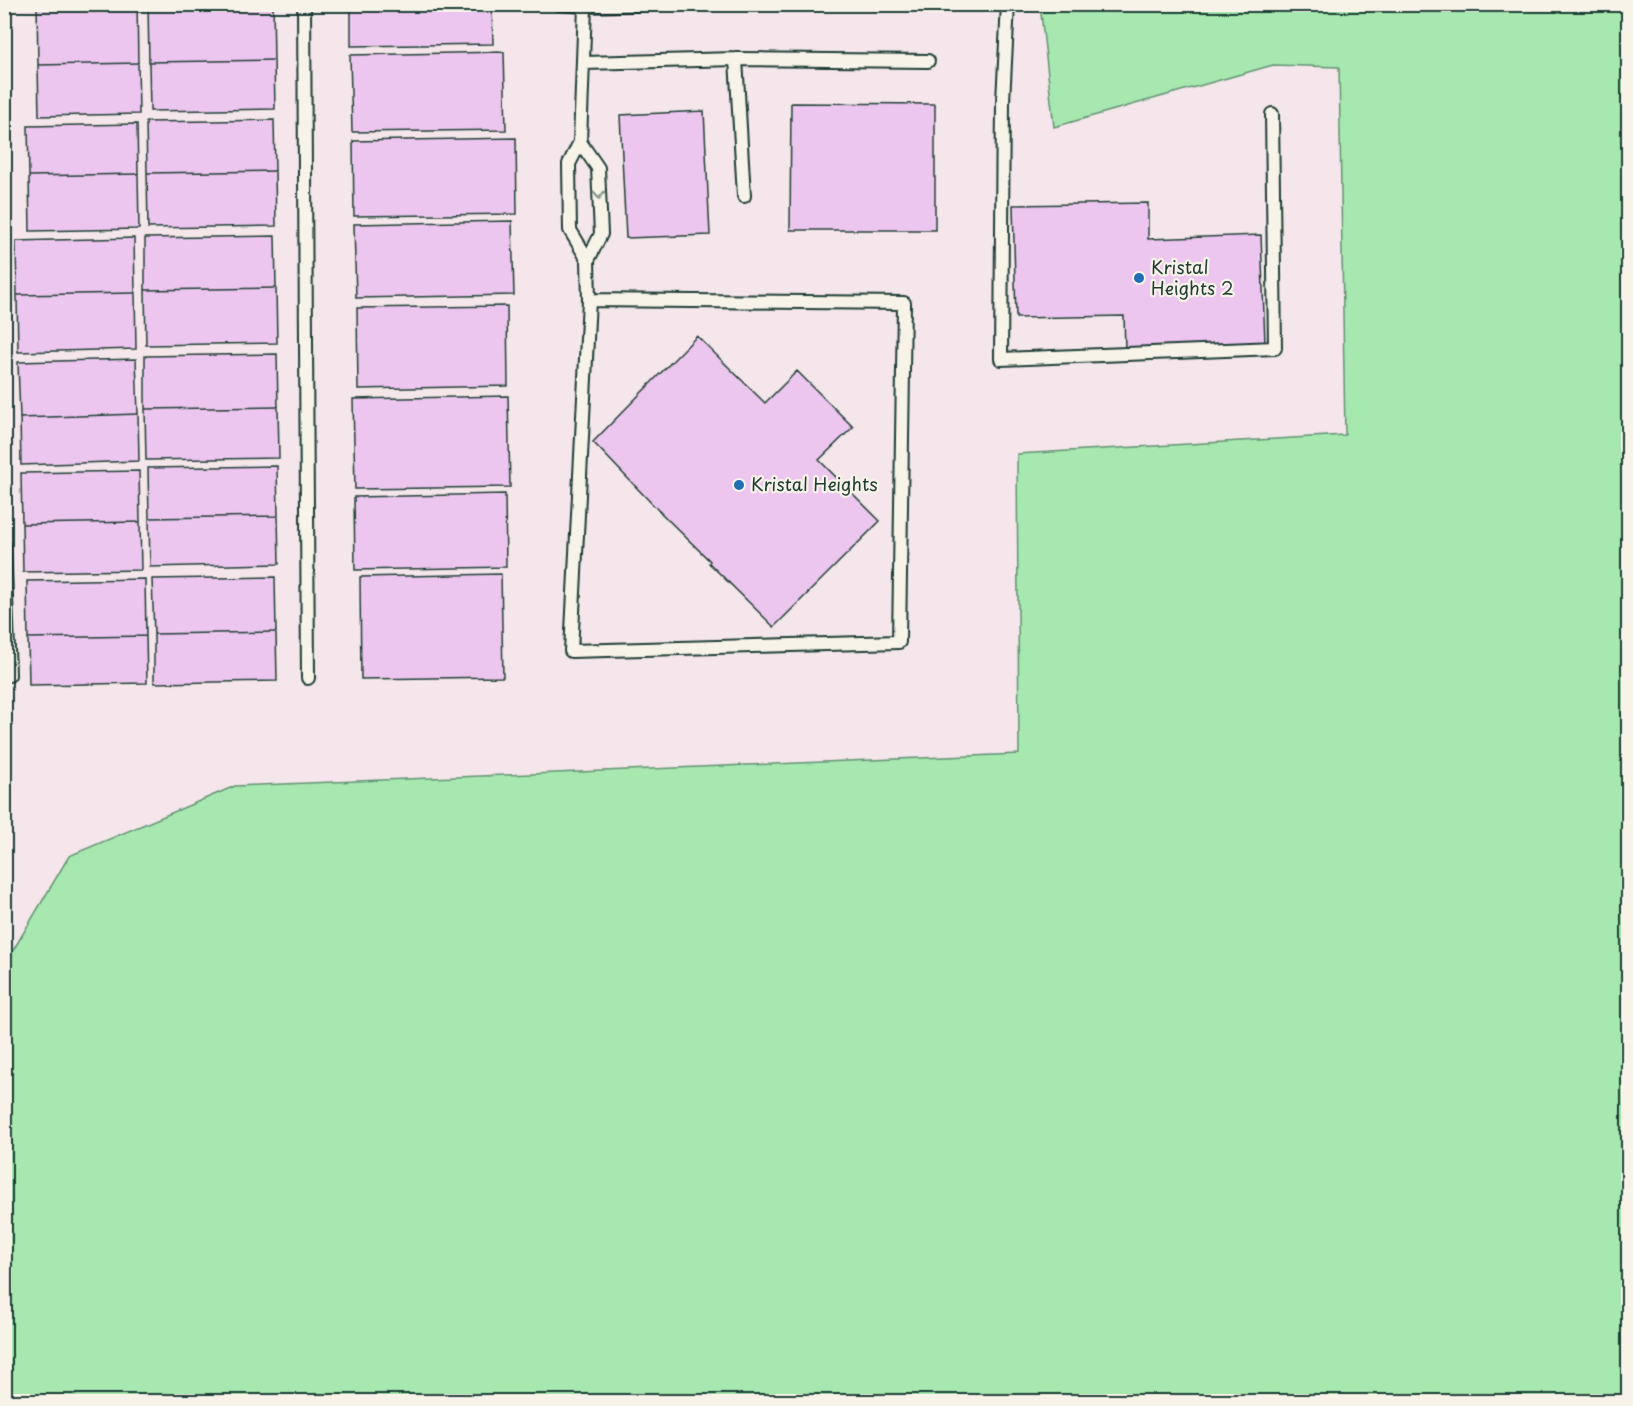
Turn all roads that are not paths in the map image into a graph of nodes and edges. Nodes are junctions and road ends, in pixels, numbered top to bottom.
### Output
1 (304, 4) edge
2 (559, 4) edge
3 (651, 4) edge
4 (1008, 4) edge
5 (585, 6) junction
6 (736, 59) junction
7 (928, 61) dead end
8 (584, 63) junction
9 (1272, 114) dead end
10 (580, 142) junction
11 (744, 196) dead end
12 (588, 260) junction
13 (589, 300) junction
14 (4, 545) edge
15 (9, 675) dead end
16 (308, 678) dead end

1 - 16 lane
2 - 5 lane
3 - 5 lane
4 - 9 lane
5 - 8 lane
6 - 7 lane
6 - 8 lane
6 - 11 lane
8 - 10 lane
10 - 12 lane
10 -> 12 lane
12 - 13 lane
13 - 13 lane
14 - 15 lane

